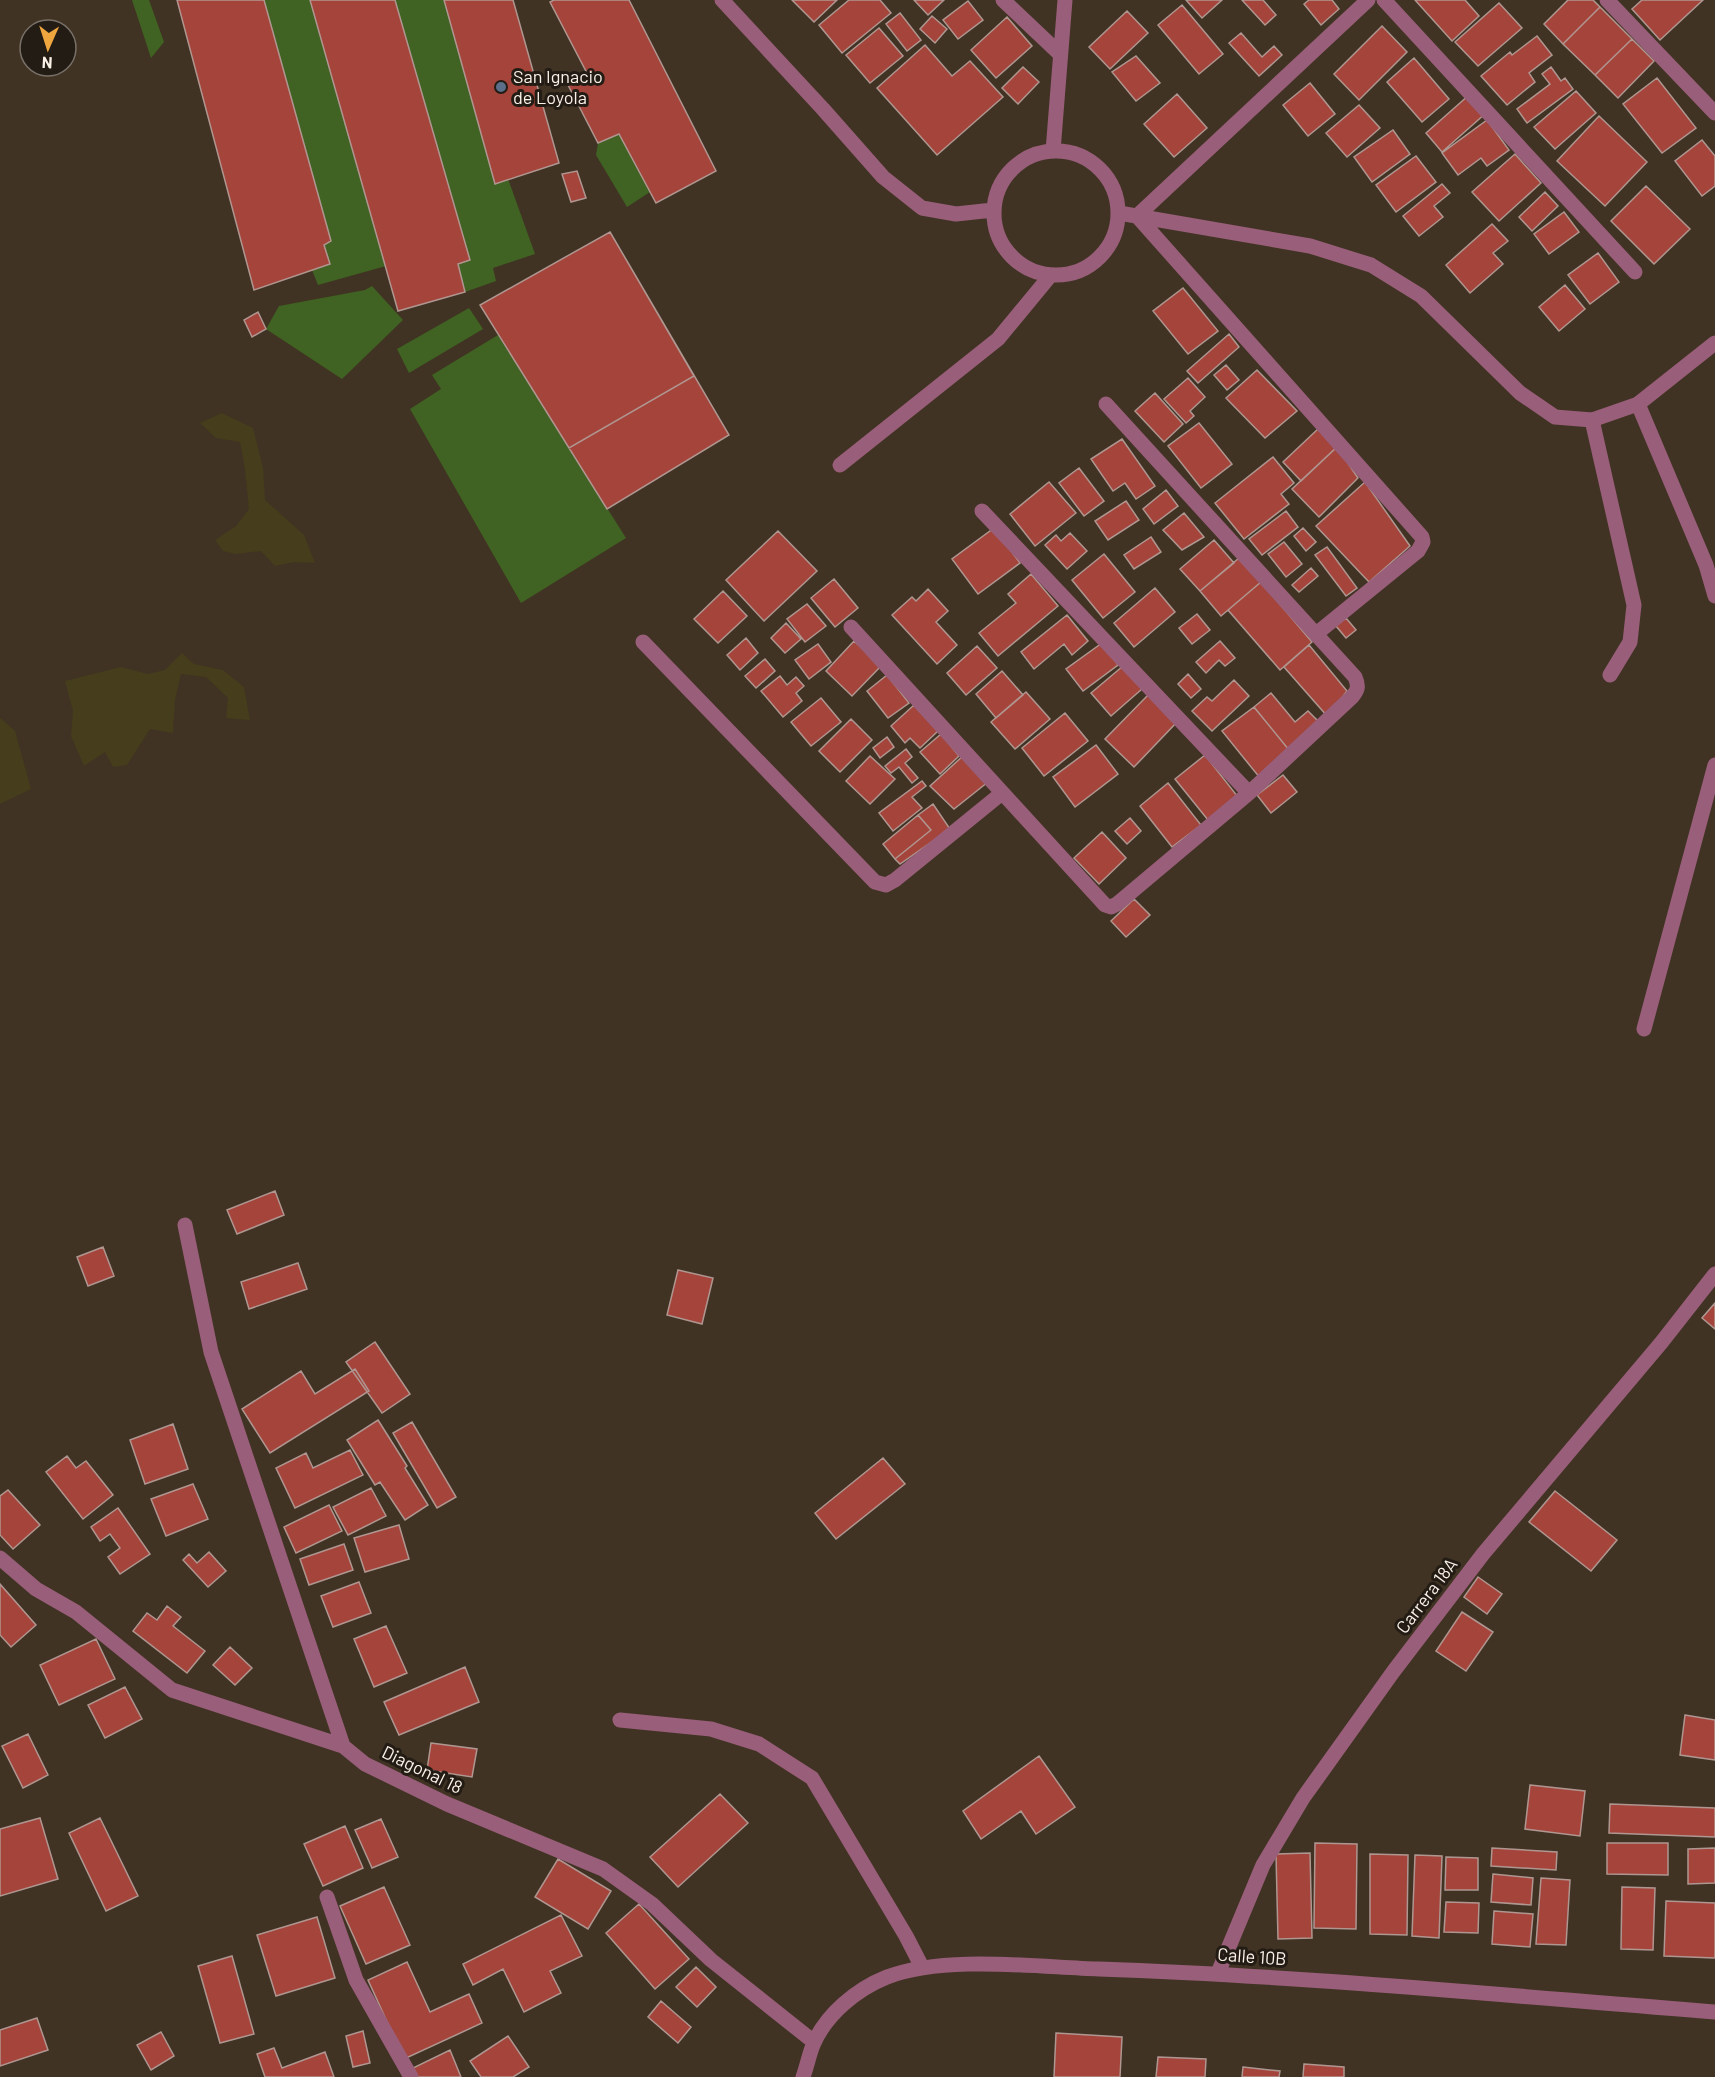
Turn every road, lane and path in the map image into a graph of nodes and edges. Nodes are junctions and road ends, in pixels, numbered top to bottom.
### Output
1 (722, 0) edge
2 (1003, 0) edge
3 (1065, 0) edge
4 (1368, 0) edge
5 (1384, 0) edge
6 (1607, 0) edge
7 (1060, 54) junction
8 (1715, 113) edge
9 (1053, 151) junction
10 (993, 210) junction
11 (1119, 213) junction
12 (1137, 216) junction
13 (1635, 272) dead end
14 (1050, 276) junction
15 (1715, 343) edge
16 (1106, 404) dead end
17 (1638, 404) junction
18 (1592, 420) junction
19 (840, 465) dead end
20 (982, 511) dead end
21 (1715, 596) edge
22 (851, 627) dead end
23 (1316, 634) junction
24 (643, 642) dead end
25 (1610, 675) dead end
26 (1715, 765) edge
27 (1002, 793) junction
28 (1249, 794) junction
29 (1644, 1029) dead end
30 (185, 1225) dead end
31 (1715, 1274) edge
32 (0, 1558) edge
33 (620, 1720) dead end
34 (343, 1746) junction
35 (327, 1897) dead end
36 (922, 1967) junction
37 (1218, 1973) junction
38 (1715, 2012) edge
39 (814, 2042) junction
40 (411, 2077) edge
41 (803, 2077) edge

1 - 10 street
2 - 7 street
3 - 7 street
4 - 12 street
5 - 13 street
6 - 8 street
7 - 9 street
9 - 10 street
9 - 11 street
10 - 14 street
11 - 12 street
11 - 14 street
12 - 18 street
12 - 23 street
14 - 19 street
15 - 17 street
16 - 23 street
17 - 18 street
17 - 21 street
18 - 25 street
20 - 28 street
22 - 27 street
23 - 28 street
24 - 27 street
26 - 29 street
27 - 28 street
30 - 34 street
31 - 37 street, Carrera 18A
32 - 34 street, Diagonal 18
33 - 36 street
34 - 39 street, Diagonal 18
35 - 40 street
36 - 37 street, Calle 10B
36 - 39 street, Calle 10B
37 - 38 street, Calle 10B
39 - 41 street, Calle 10B

